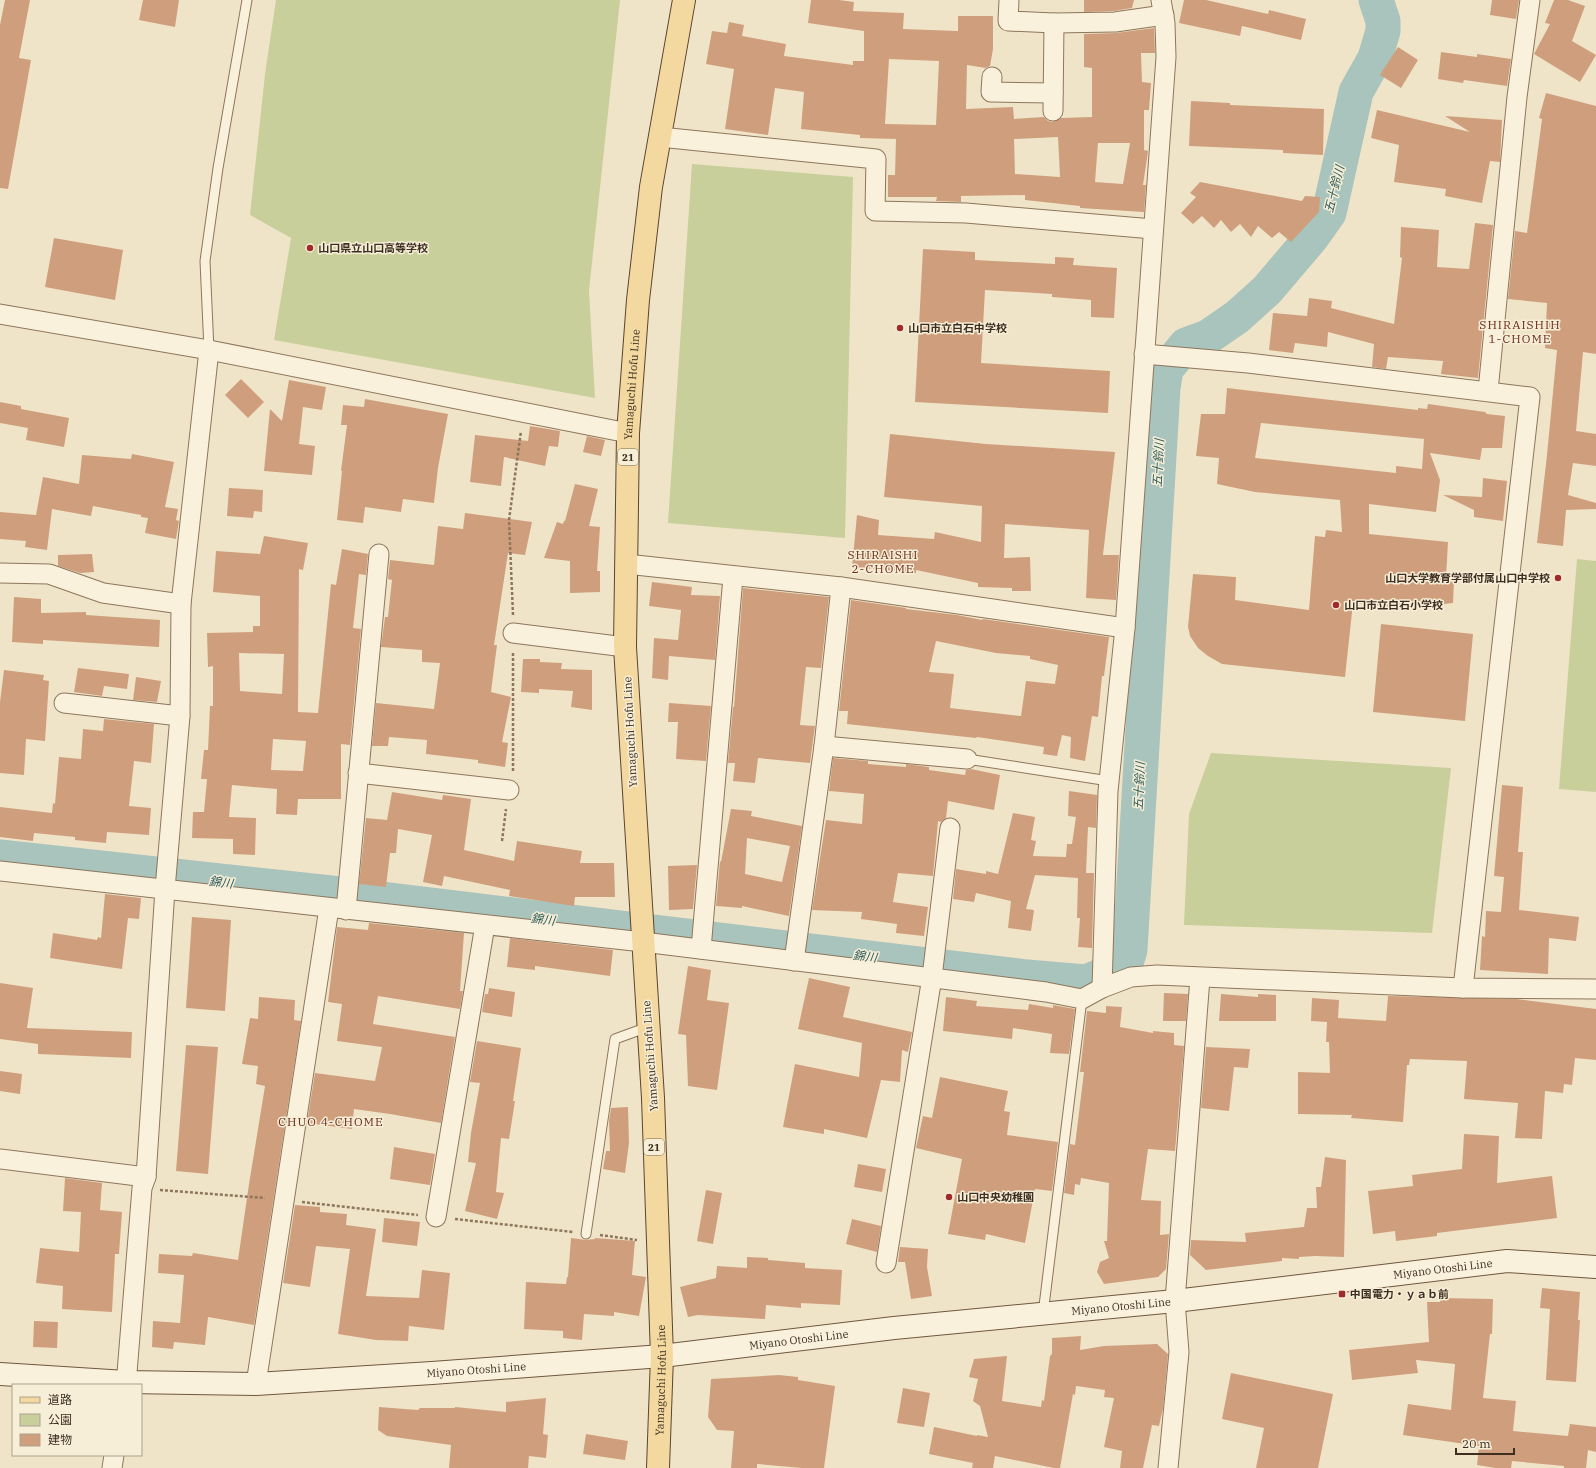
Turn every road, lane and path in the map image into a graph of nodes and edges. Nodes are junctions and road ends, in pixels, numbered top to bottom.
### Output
1 (247, 0) edge
2 (684, 0) edge
3 (1009, 0) edge
4 (1530, 0) edge
5 (1163, 7) edge
6 (1054, 23) junction
7 (992, 77) dead end
8 (660, 137) junction
9 (1153, 229) junction
10 (0, 314) edge
11 (210, 350) junction
12 (1151, 355) junction
13 (1488, 391) junction
14 (628, 433) junction
15 (378, 554) dead end
16 (626, 564) junction
17 (733, 577) junction
18 (0, 578) edge
19 (841, 587) junction
20 (181, 604) junction
21 (1125, 628) junction
22 (513, 633) dead end
23 (626, 647) junction
24 (64, 703) dead end
25 (180, 716) junction
26 (824, 746) junction
27 (967, 759) joint
28 (358, 773) junction
29 (1108, 781) junction
30 (509, 790) dead end
31 (950, 828) dead end
32 (0, 871) edge
33 (165, 889) junction
34 (337, 909) junction
35 (485, 925) junction
36 (642, 933) junction
37 (701, 949) junction
38 (794, 960) junction
39 (932, 978) junction
40 (1200, 978) junction
41 (1102, 988) junction
42 (1463, 988) junction
43 (1596, 989) edge
44 (1082, 999) junction
45 (648, 1027) junction
46 (0, 1159) edge
47 (144, 1182) junction
48 (284, 1200) junction
49 (436, 1217) junction
50 (586, 1234) junction
51 (657, 1242) junction
52 (886, 1263) dead end
53 (1596, 1268) edge
54 (1174, 1301) junction
55 (1043, 1314) junction
56 (662, 1356) junction
57 (0, 1374) edge
58 (126, 1383) edge
59 (256, 1384) junction
60 (114, 1456) edge
61 (112, 1468) edge
62 (658, 1468) edge
63 (1168, 1468) edge

1 - 11 lane
2 - 8 main road, Yamaguchi Hofu Line / 21
3 - 6 street
4 - 13 street
5 - 6 street
5 - 9 street
6 - 7 street
8 - 9 street
8 - 14 main road, Yamaguchi Hofu Line / 21
9 - 12 street
10 - 11 street
11 - 14 street
11 - 20 street
12 - 13 street
12 - 21 street
13 - 42 street
14 - 16 main road, Yamaguchi Hofu Line / 21
15 - 28 street
16 - 17 street
16 - 23 main road, Yamaguchi Hofu Line / 21
17 - 19 street
17 - 37 street
18 - 20 street
19 - 21 street
19 - 26 street
20 - 25 street
21 - 29 street
22 - 23 street
23 - 36 main road, Yamaguchi Hofu Line / 21
24 - 25 street
25 - 33 street
26 - 27 street
26 - 38 street
27 - 29 lane
28 - 30 street
28 - 34 street
29 - 41 street
31 - 39 street
32 - 33 street
33 - 34 street
33 - 47 street
34 - 35 street
34 - 48 street
35 - 36 street
35 - 49 street
36 - 37 street
36 - 45 main road, Yamaguchi Hofu Line / 21
37 - 38 street
38 - 39 street
39 - 44 street
39 - 52 street
40 - 41 street
40 - 42 street
40 - 54 street
41 - 44 street
42 - 43 street
44 - 55 lane
45 - 50 lane
45 - 51 main road, Yamaguchi Hofu Line / 21
46 - 47 street
47 - 48 path
47 - 58 street
48 - 49 path
48 - 59 street
49 - 50 path
50 - 51 path
51 - 56 main road, Yamaguchi Hofu Line / 21
53 - 54 main road, Miyano Otoshi Line
54 - 55 main road, Miyano Otoshi Line
54 - 63 street
55 - 56 main road, Miyano Otoshi Line
56 - 59 main road, Miyano Otoshi Line
56 - 62 main road, Yamaguchi Hofu Line / 21
57 - 58 main road, Miyano Otoshi Line
58 - 59 main road, Miyano Otoshi Line
60 - 61 street

